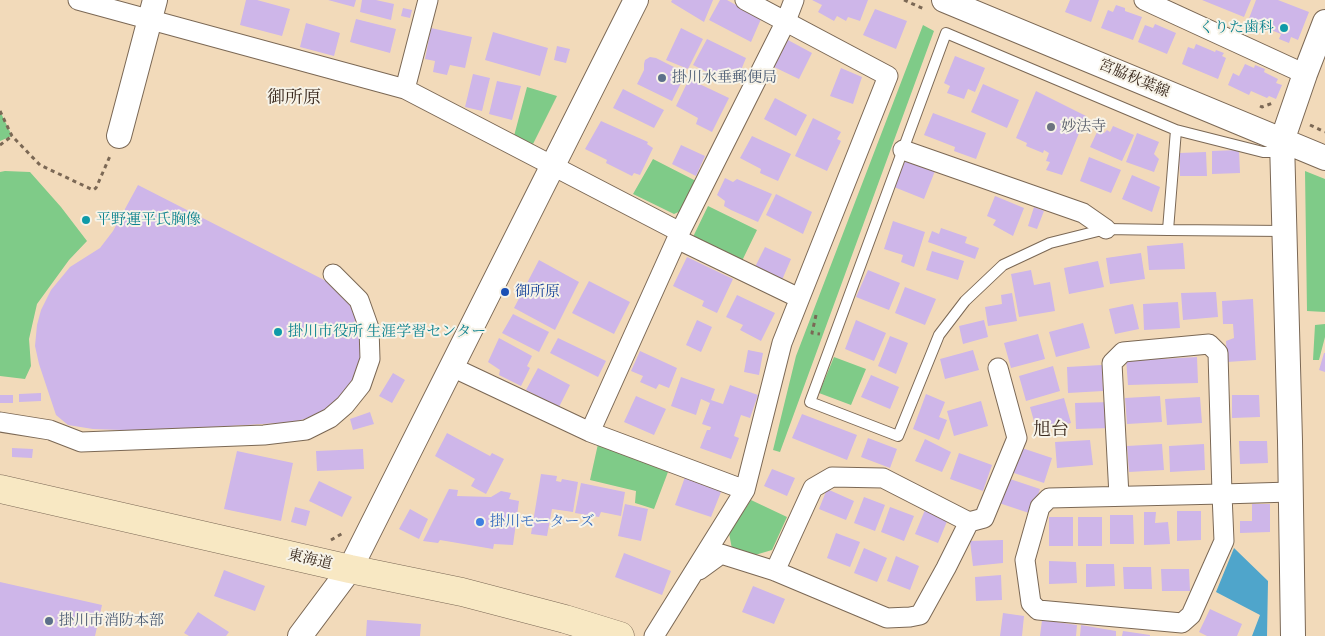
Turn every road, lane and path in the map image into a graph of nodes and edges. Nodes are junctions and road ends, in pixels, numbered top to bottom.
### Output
1 (78, 0) edge
2 (428, 0) edge
3 (636, 0) edge
4 (744, 0) edge
5 (794, 0) edge
6 (944, 0) edge
7 (1144, 0) edge
8 (1177, 7) edge
9 (153, 10) edge
10 (786, 21) junction
11 (1325, 22) edge
12 (1305, 74) junction
13 (405, 90) junction
14 (0, 111) edge
15 (1315, 127) dead end
16 (1176, 130) junction
17 (1325, 132) edge
18 (12, 136) junction
19 (119, 136) joint
20 (0, 145) edge
21 (1283, 146) junction
22 (904, 150) junction
23 (1325, 158) edge
24 (552, 165) junction
25 (1106, 229) junction
26 (1168, 230) junction
27 (1285, 231) junction
28 (679, 235) junction
29 (333, 274) dead end
30 (799, 298) junction
31 (817, 308) dead end
32 (835, 337) junction
33 (452, 367) junction
34 (998, 368) dead end
35 (0, 422) edge
36 (590, 432) junction
37 (0, 489) edge
38 (745, 490) junction
39 (1291, 492) junction
40 (1222, 494) junction
41 (1119, 496) junction
42 (969, 522) junction
43 (346, 531) dead end
44 (330, 540) dead end
45 (350, 569) junction
46 (775, 571) junction
47 (692, 575) junction
48 (300, 636) edge
49 (620, 636) edge
50 (654, 636) edge
51 (1293, 636) edge

1 - 9 street
2 - 13 street
3 - 24 street
4 - 10 street
5 - 10 street
6 - 21 street, 宮脇秋葉線
7 - 8 street
8 - 12 street
9 - 13 street
9 - 19 street
10 - 28 street
10 - 30 street
11 - 12 street
12 - 21 street
13 - 24 street
14 - 18 path
15 - 17 path
16 - 21 lane
16 - 22 lane
16 - 26 lane
18 - 19 path
18 - 20 path
21 - 23 street, 宮脇秋葉線
21 - 27 street
22 - 25 street
22 - 32 lane
24 - 28 street
24 - 33 street
25 - 26 lane
25 - 32 lane
26 - 27 lane
27 - 39 street
28 - 30 street
28 - 36 street
29 - 35 street
30 - 38 street
31 - 32 path
33 - 36 street
33 - 45 street
34 - 42 street
36 - 38 street
37 - 45 main road, 東海道
38 - 47 street
39 - 40 street
39 - 51 street
40 - 41 street
40 - 41 street
40 - 41 street
42 - 46 street
42 - 46 street
43 - 44 path
45 - 48 street
45 - 49 main road, 東海道
46 - 47 street
47 - 50 street

